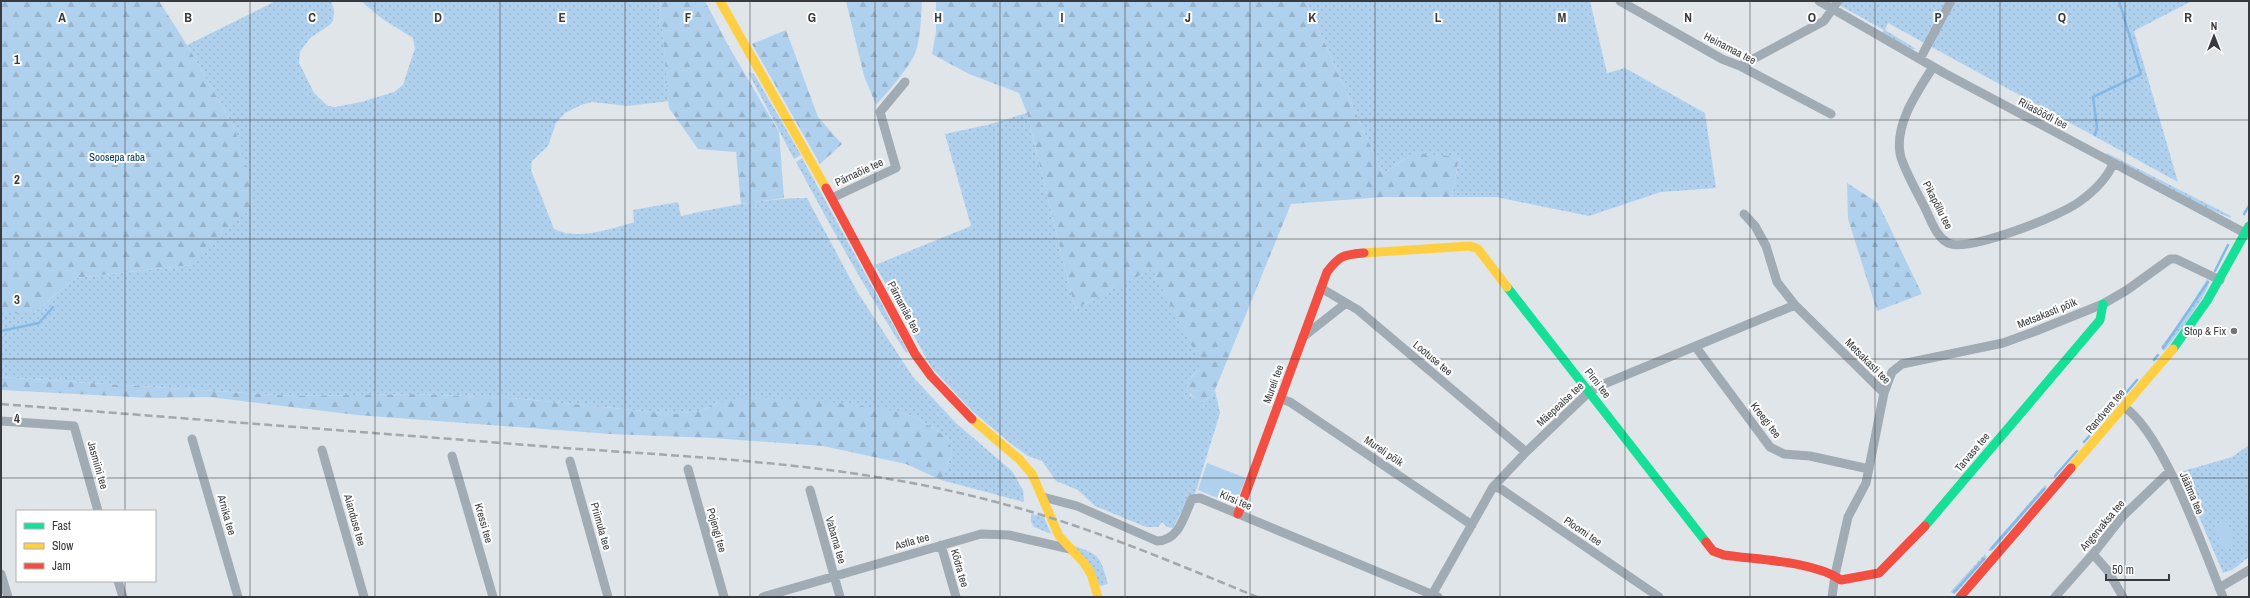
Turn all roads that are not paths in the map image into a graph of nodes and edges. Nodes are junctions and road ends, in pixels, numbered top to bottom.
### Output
1 (720, 1) edge
2 (1620, 1) edge
3 (1819, 1) edge
4 (1951, 1) edge
5 (1836, 5) edge
6 (1920, 59) junction
7 (1740, 66) junction
8 (1933, 67) junction
9 (905, 82) dead end
10 (1831, 114) dead end
11 (2113, 164) junction
12 (832, 198) junction
13 (1744, 214) dead end
14 (2247, 229) edge
15 (1333, 263) joint
16 (2220, 280) junction
17 (1321, 288) junction
18 (1346, 303) junction
19 (2104, 304) junction
20 (1795, 305) junction
21 (1303, 337) junction
22 (1695, 346) junction
23 (1589, 392) junction
24 (1884, 393) junction
25 (1281, 399) junction
26 (2124, 407) junction
27 (1, 421) edge
28 (192, 439) dead end
29 (322, 450) dead end
30 (1526, 452) junction
31 (452, 456) dead end
32 (570, 461) dead end
33 (688, 469) dead end
34 (1870, 469) junction
35 (2170, 471) junction
36 (1493, 487) junction
37 (810, 490) dead end
38 (1043, 497) junction
39 (98, 510) edge
40 (1238, 514) junction
41 (1472, 525) junction
42 (941, 545) junction
43 (1070, 549) junction
44 (2093, 554) junction
45 (2249, 570) edge
46 (1, 574) edge
47 (1835, 575) junction
48 (834, 576) junction
49 (118, 582) edge
50 (2219, 588) junction
51 (1435, 596) edge
52 (8, 597) edge
53 (123, 597) edge
54 (238, 597) edge
55 (364, 597) edge
56 (493, 597) edge
57 (608, 597) edge
58 (724, 597) edge
59 (764, 597) edge
60 (840, 597) edge
61 (956, 597) edge
62 (1098, 597) edge
63 (1659, 597) edge
64 (1832, 597) edge
65 (1960, 597) edge
66 (2055, 597) edge
67 (2123, 597) edge
68 (2223, 597) edge

1 - 12 street, Pärnamäe tee
2 - 7 street, Heinamaa tee
3 - 5 street, Riiasöödi tee
4 - 6 street
5 - 6 street, Riiasöödi tee
5 - 7 street
6 - 8 street, Riiasöödi tee
7 - 10 street, Heinamaa tee
8 - 11 street, Riiasöödi tee
8 - 11 street, Pikapõllu tee
9 - 12 street, Pärnaõie tee
11 - 14 street, Riiasöödi tee
12 - 38 street, Pärnamäe tee
13 - 20 street, Metsakasti tee
14 - 16 street, Randvere tee
15 - 17 street, Mureli tee
15 - 23 street, Pirni tee
16 - 19 street, Metsakasti põik
16 - 26 street, Randvere tee
17 - 18 street, Lootuse tee
17 - 21 street, Mureli tee
18 - 21 street
18 - 30 street, Lootuse tee
19 - 24 street, Metsakasti põik
19 - 47 street, Tarvase tee
20 - 22 street, Mäepealse tee
20 - 24 street, Metsakasti tee
21 - 25 street, Mureli tee
22 - 23 street, Mäepealse tee
22 - 34 street, Kreegi tee
23 - 30 street, Mäepealse tee
23 - 47 street, Pirni tee
24 - 34 street, Metsakasti tee
25 - 40 street, Mureli tee
25 - 41 street, Mureli põik
26 - 35 street, Jäätma tee
26 - 65 street, Randvere tee
27 - 39 street, Jasmiini tee
28 - 54 street, Arnika tee
29 - 55 street, Aianduse tee
30 - 36 street, Mäepealse tee
31 - 56 street, Kressi tee
32 - 57 street, Priimula tee
33 - 58 street, Pojengi tee
34 - 47 street, Metsakasti tee
35 - 44 street, Angervaksa tee
35 - 50 street, Jäätma tee
36 - 41 street, Mäepealse tee
36 - 63 street, Ploomi tee
37 - 48 street, Vabarna tee
38 - 40 street, Kirsi tee
38 - 43 street, Pärnamäe tee
40 - 51 street, Kirsi tee
41 - 51 street, Mäepealse tee
42 - 43 street, Astla tee
42 - 48 street, Astla tee
42 - 61 street, Kõdra tee
43 - 62 street, Pärnamäe tee
44 - 66 street, Angervaksa tee
44 - 67 street
45 - 50 street
46 - 52 street
47 - 64 street, Metsakasti tee
48 - 59 street, Astla tee
48 - 60 street, Vabarna tee
49 - 53 street
50 - 68 street, Jäätma tee

